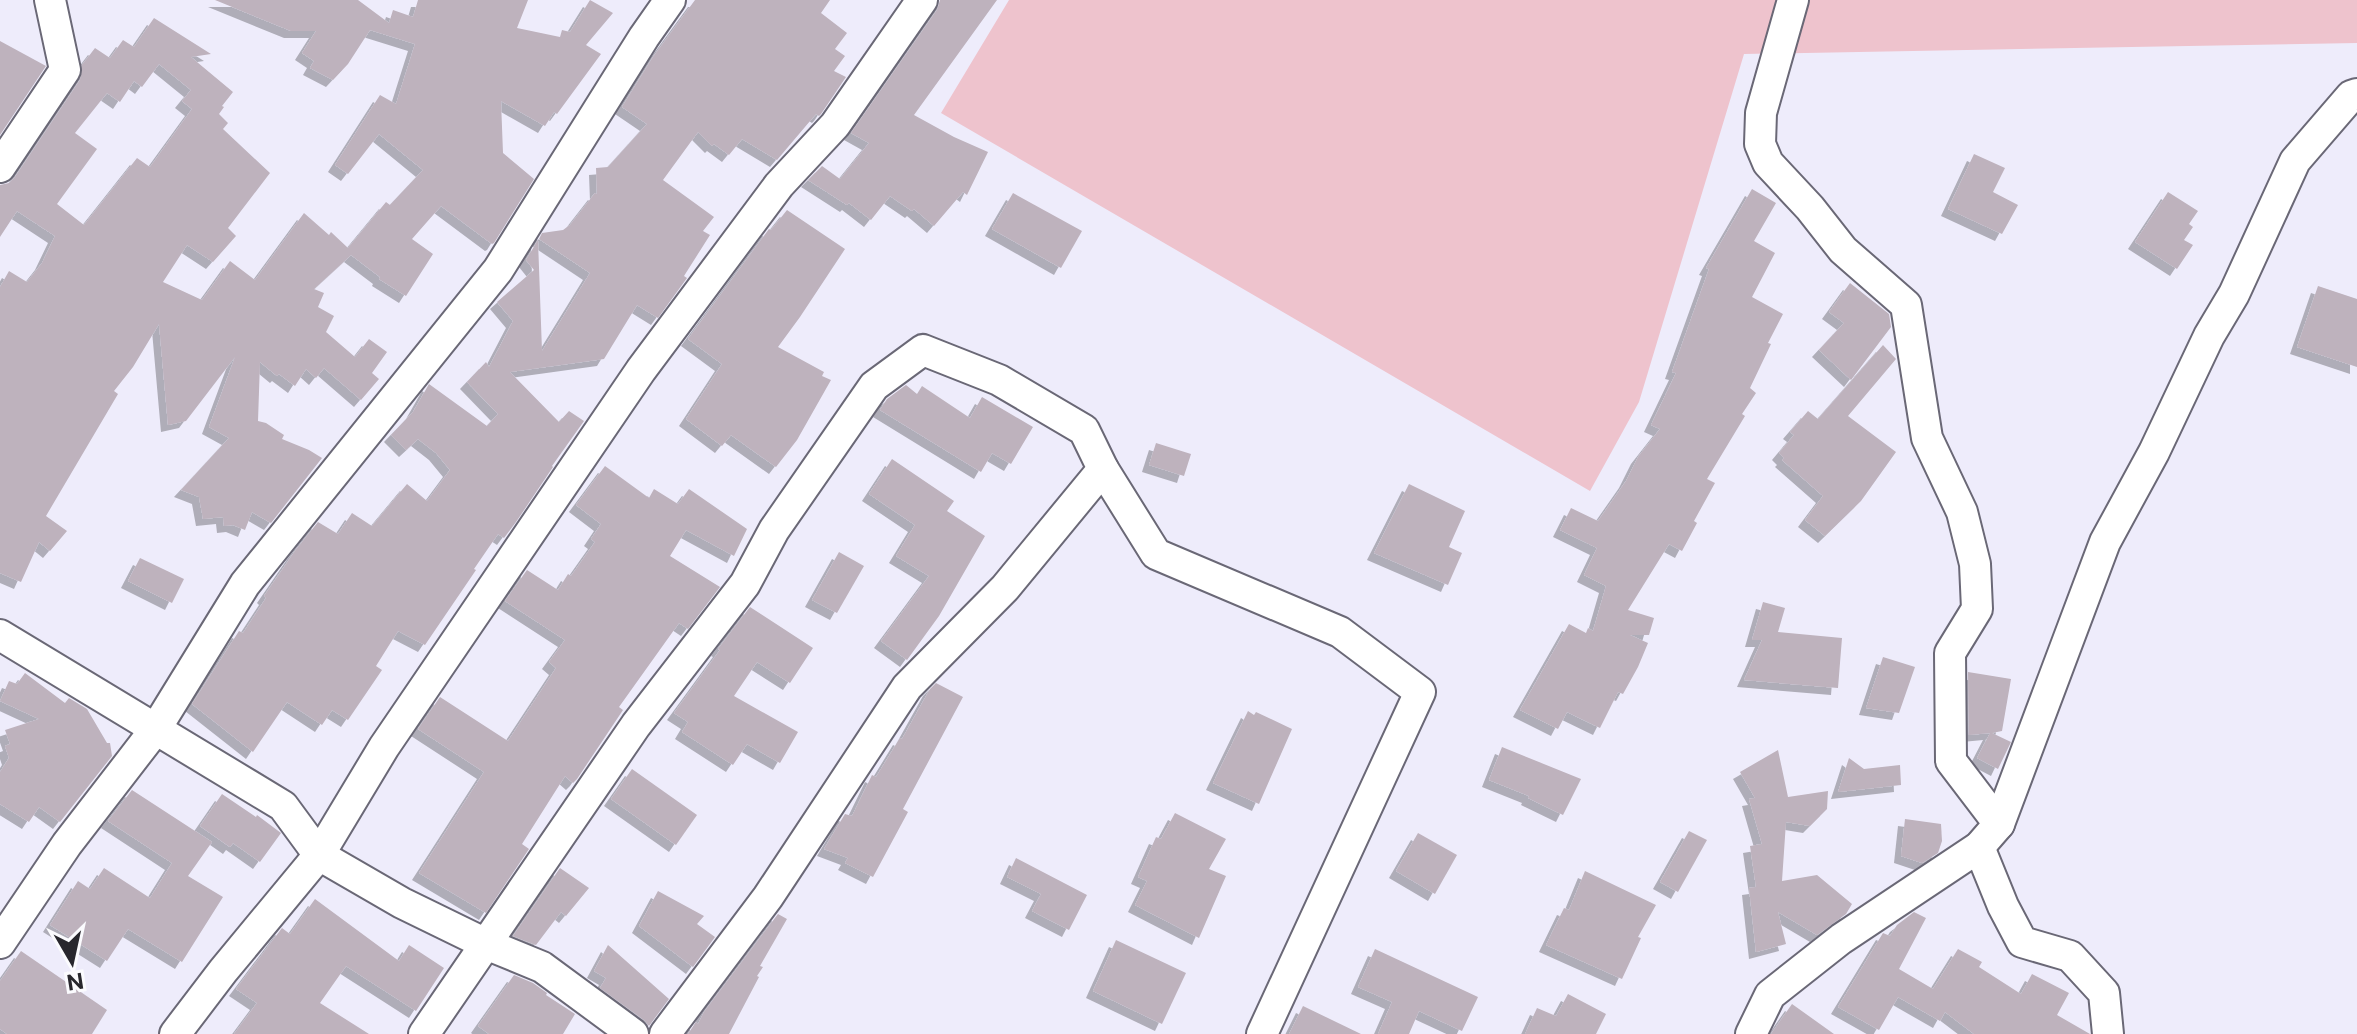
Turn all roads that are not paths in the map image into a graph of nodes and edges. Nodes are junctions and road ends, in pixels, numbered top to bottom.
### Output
1 (50, 0) edge
2 (670, 0) edge
3 (922, 0) edge
4 (1793, 0) edge
5 (2357, 94) edge
6 (0, 167) edge
7 (1103, 469) junction
8 (0, 635) edge
9 (155, 730) junction
10 (1999, 824) junction
11 (1979, 847) junction
12 (319, 855) junction
13 (0, 943) edge
14 (486, 944) junction
15 (175, 1034) edge
16 (424, 1034) edge
17 (633, 1034) edge
18 (665, 1034) edge
19 (1262, 1034) edge
20 (1751, 1034) edge
21 (2108, 1034) edge

1 - 6 street
2 - 9 street
3 - 12 street
4 - 10 street
5 - 10 street
7 - 14 street
7 - 18 street
7 - 19 street
8 - 9 street
9 - 12 street
9 - 13 street
10 - 11 street
11 - 20 street
11 - 21 street
12 - 14 street
12 - 15 street
14 - 16 street
14 - 17 street

